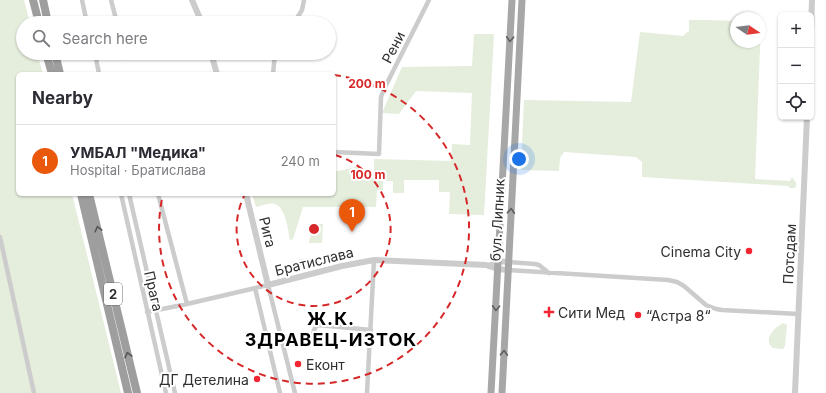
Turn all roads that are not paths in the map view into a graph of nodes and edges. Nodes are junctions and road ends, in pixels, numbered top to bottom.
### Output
1 (34, 0) edge
2 (43, 0) edge
3 (82, 0) edge
4 (111, 0) edge
5 (192, 0) edge
6 (304, 0) edge
7 (429, 0) edge
8 (512, 0) edge
9 (522, 0) edge
10 (812, 0) edge
11 (812, 12) edge
12 (37, 16) edge
13 (46, 16) edge
14 (85, 16) edge
15 (114, 16) edge
16 (199, 16) edge
17 (298, 16) edge
18 (48, 60) edge
19 (57, 60) edge
20 (96, 60) edge
21 (213, 60) edge
22 (274, 60) edge
23 (51, 72) edge
24 (60, 72) edge
25 (99, 72) edge
26 (216, 72) edge
27 (273, 72) edge
28 (807, 120) edge
29 (336, 152) edge
30 (81, 196) edge
31 (89, 196) edge
32 (121, 196) edge
33 (129, 196) edge
34 (159, 196) edge
35 (246, 196) edge
36 (0, 237) edge
37 (374, 260) junction
38 (498, 261) junction
39 (508, 262) junction
40 (488, 266) junction
41 (498, 270) junction
42 (508, 270) junction
43 (551, 274) junction
44 (268, 285) junction
45 (255, 288) junction
46 (188, 304) junction
47 (155, 310) junction
48 (147, 312) junction
49 (798, 314) junction
50 (371, 330) junction
51 (314, 342) dead end
52 (34, 393) edge
53 (128, 393) edge
54 (137, 393) edge
55 (166, 393) edge
56 (175, 393) edge
57 (280, 393) edge
58 (295, 393) edge
59 (368, 393) edge
60 (491, 393) edge
61 (502, 393) edge
62 (795, 393) edge

1 - 12 highway
2 - 13 highway
3 - 14 street
4 - 15 street
5 - 16 street
6 - 17 street
7 - 29 street, Рени
8 -> 38 main road, бул. Липник
39 -> 9 main road, бул. Липник
10 - 11 street
18 - 23 highway
19 - 24 highway
20 - 25 street
21 - 26 street
22 - 27 street
28 - 49 street, Потсдам
30 - 53 highway, 2
54 -> 31 highway, 2
32 - 48 street, Прага
33 - 47 street
34 - 46 street
35 - 44 street, Рига
36 - 52 street
37 - 40 street, Братислава
37 - 44 street, Братислава
37 - 50 street
38 - 39 street
38 - 40 street
38 - 41 main road, бул. Липник
39 - 42 main road, бул. Липник
39 - 43 street
40 - 41 street
41 - 42 street
41 -> 60 main road, бул. Липник
42 - 43 street
61 -> 42 main road, бул. Липник
43 - 49 street
44 - 45 street, Братислава
44 - 58 street, Рига
45 - 46 street, Братислава
45 - 57 street
46 - 47 street, Братислава
47 - 48 street, Братислава
47 - 56 street
48 - 55 street, Прага
49 - 62 street, Потсдам
50 - 51 street
50 - 59 street

